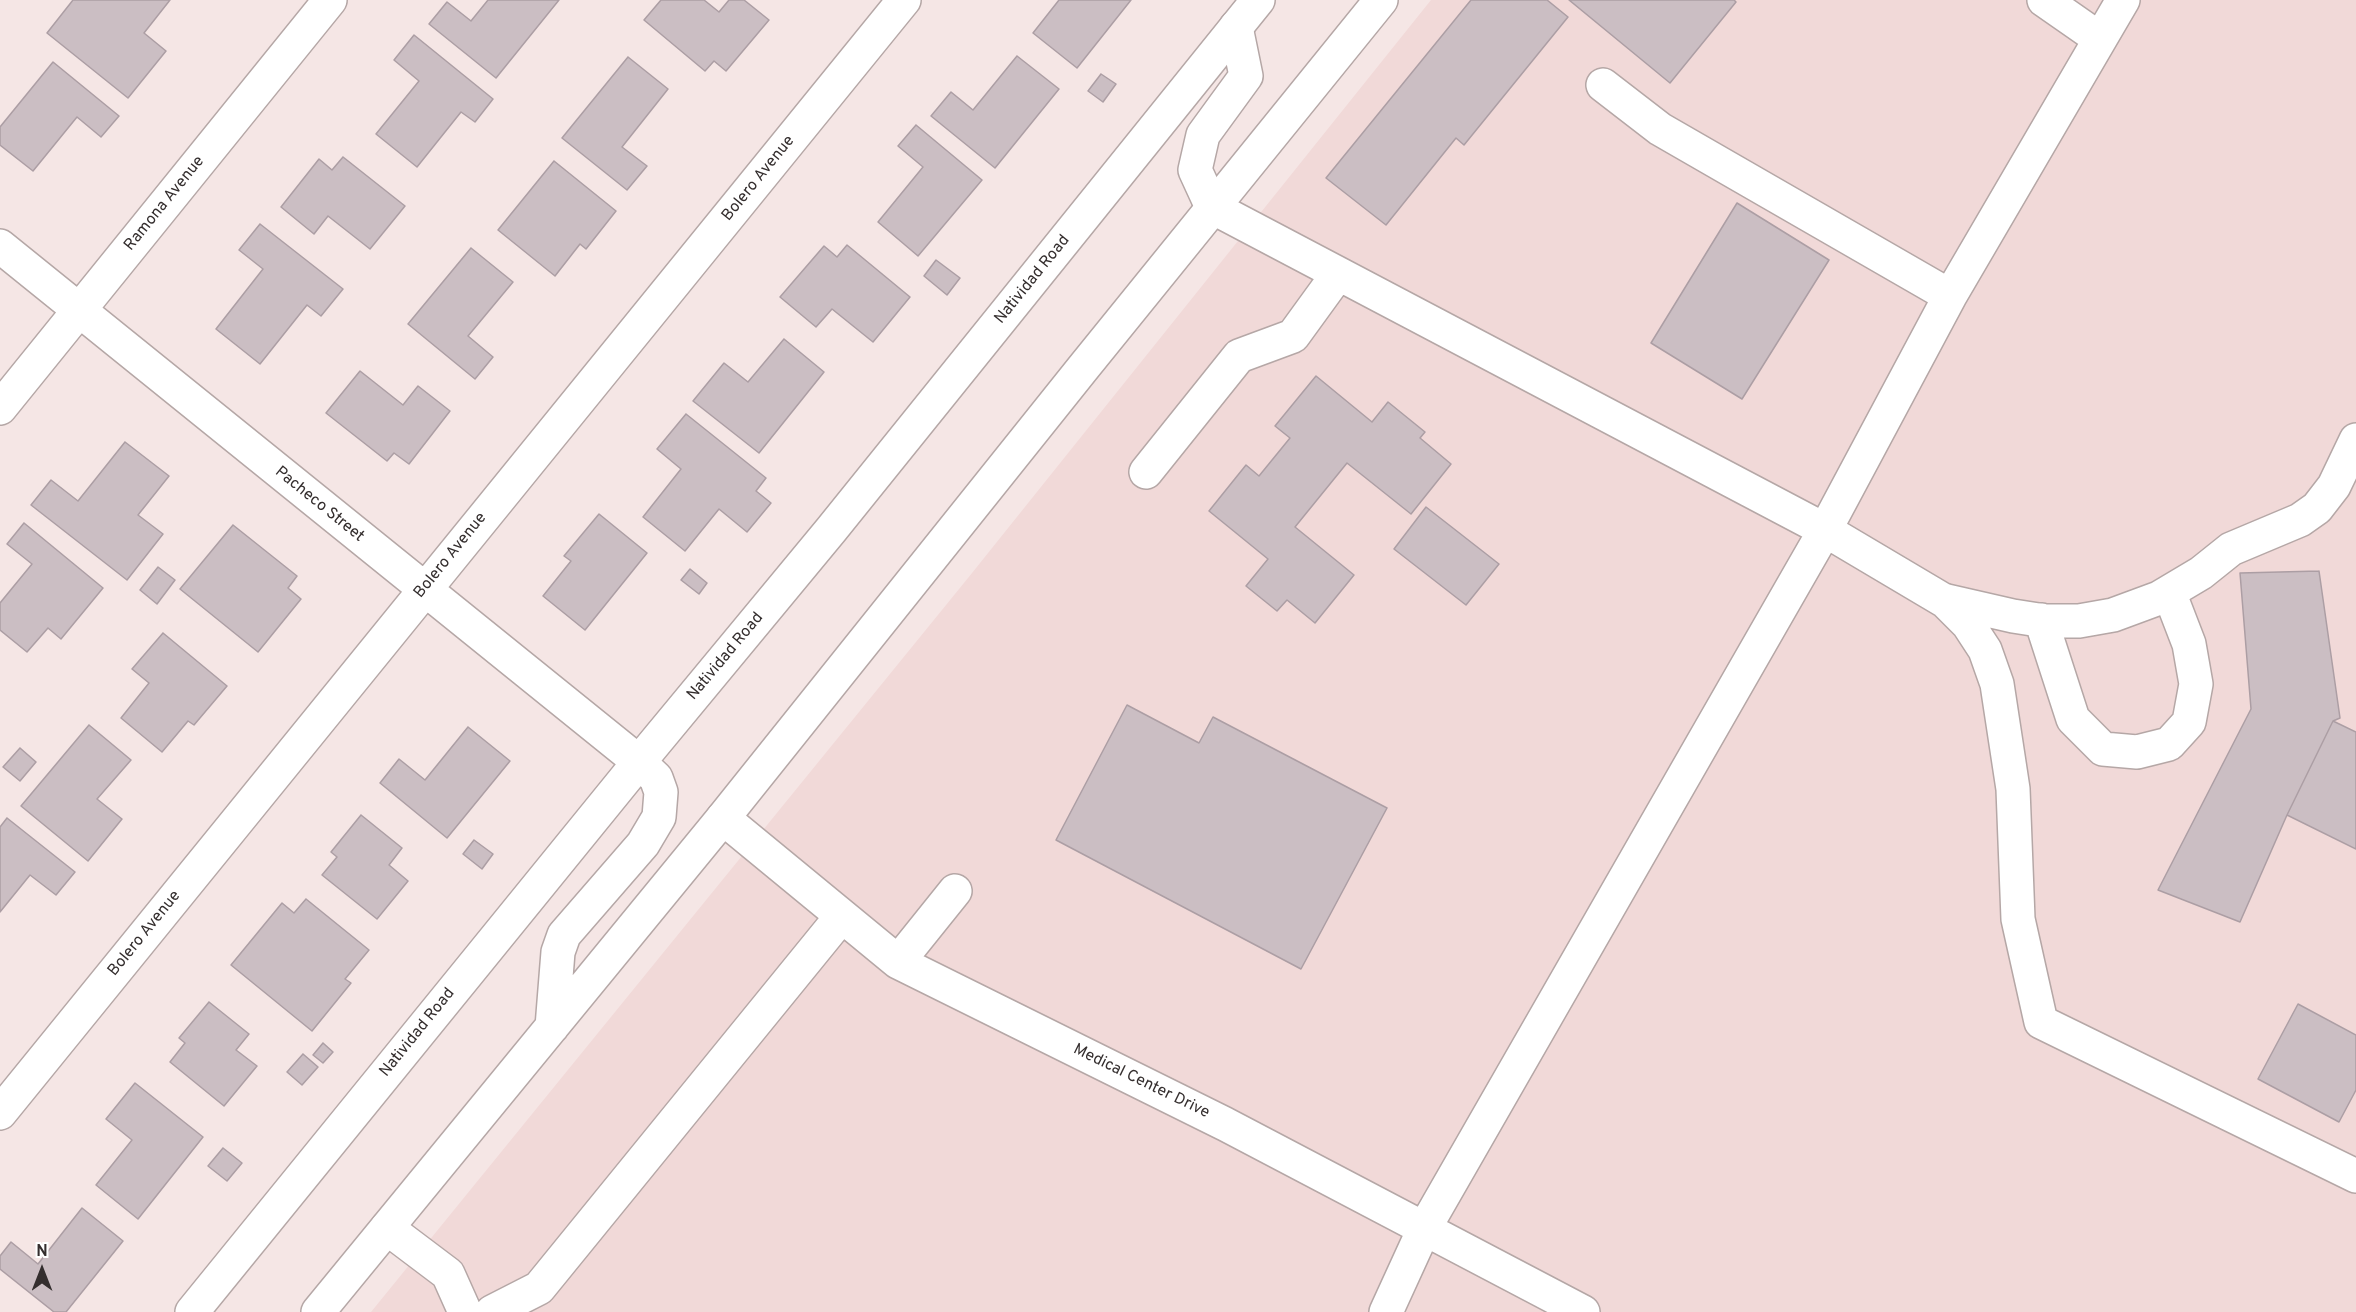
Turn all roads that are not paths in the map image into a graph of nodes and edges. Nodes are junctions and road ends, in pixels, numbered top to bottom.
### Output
1 (330, 0) edge
2 (904, 0) edge
3 (1258, 0) edge
4 (1381, 0) edge
5 (2044, 0) edge
6 (2123, 0) edge
7 (1236, 27) junction
8 (2100, 39) junction
9 (1603, 85) dead end
10 (1212, 207) junction
11 (0, 246) edge
12 (1338, 274) junction
13 (1950, 296) junction
14 (79, 311) junction
15 (0, 408) edge
16 (2356, 440) edge
17 (1146, 472) dead end
18 (1825, 530) junction
19 (423, 590) junction
20 (2169, 592) junction
21 (1944, 600) junction
22 (2041, 620) junction
23 (639, 762) junction
24 (723, 818) junction
25 (956, 891) dead end
26 (841, 916) junction
27 (898, 962) junction
28 (552, 1027) junction
29 (0, 1113) edge
30 (2356, 1176) edge
31 (387, 1228) junction
32 (1424, 1228) junction
33 (192, 1312) edge
34 (318, 1312) edge
35 (465, 1312) edge
36 (492, 1312) edge
37 (1386, 1312) edge
38 (1583, 1312) edge

1 - 14 street, Ramona Avenue
2 - 19 street, Bolero Avenue
3 - 7 street, Natividad Road
4 - 10 street
5 - 8 street
6 - 8 street
7 - 10 street
7 - 23 street, Natividad Road
8 - 13 street
9 - 13 street
10 - 12 street
10 - 24 street
11 - 14 street, Pacheco Street
12 - 17 street
12 - 18 street
13 - 18 street
14 - 15 street, Ramona Avenue
14 - 19 street, Pacheco Street
16 - 20 street
18 - 21 street
18 - 32 street
19 - 23 street, Pacheco Street
19 - 29 street, Bolero Avenue
20 - 22 street
20 - 22 street
21 - 22 street
21 - 30 street
23 - 28 street, Pacheco Street
23 - 33 street, Natividad Road
24 - 26 street, Medical Center Drive
24 - 28 street
25 - 27 street
26 - 27 street, Medical Center Drive
26 - 36 street
27 - 32 street, Medical Center Drive
28 - 31 street
31 - 34 street
31 - 35 street
32 - 37 street
32 - 38 street, Medical Center Drive

